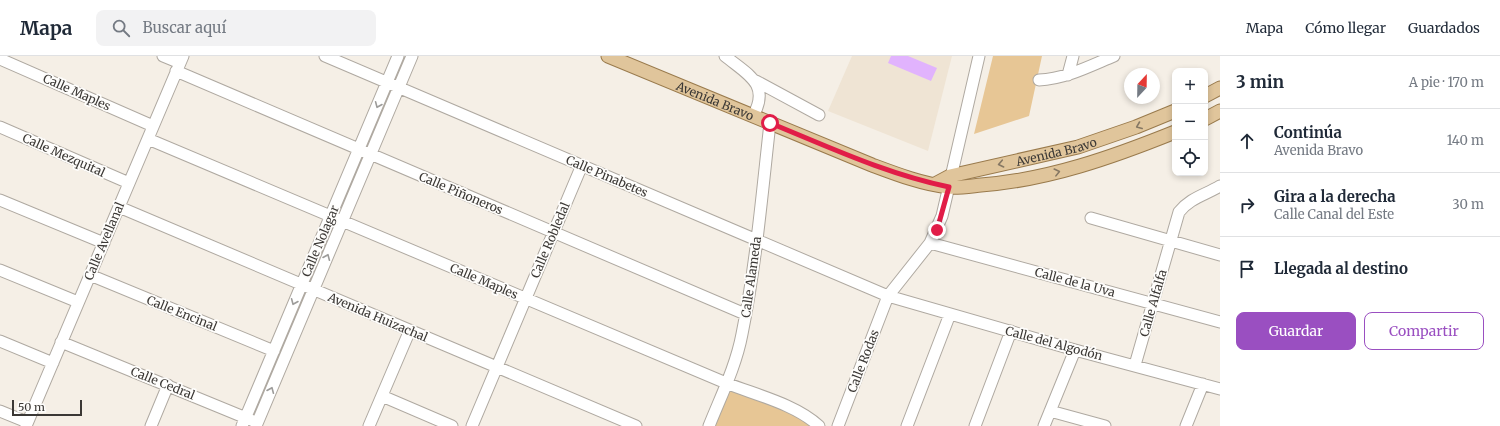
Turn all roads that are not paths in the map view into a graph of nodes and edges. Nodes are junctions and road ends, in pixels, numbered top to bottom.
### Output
1 (163, 56) edge
2 (325, 56) edge
3 (398, 56) edge
4 (412, 56) edge
5 (608, 56) edge
6 (725, 56) edge
7 (979, 56) edge
8 (1073, 56) edge
9 (1114, 56) edge
10 (0, 59) edge
11 (180, 64) edge
12 (1068, 75) junction
13 (1039, 80) dead end
14 (756, 81) junction
15 (387, 82) junction
16 (399, 88) junction
17 (1220, 88) edge
18 (1208, 94) edge
19 (1220, 111) edge
20 (1172, 112) edge
21 (753, 116) junction
22 (819, 116) dead end
23 (1208, 117) edge
24 (770, 123) junction
25 (153, 126) junction
26 (0, 127) edge
27 (1172, 133) edge
28 (148, 139) junction
29 (1078, 147) junction
30 (359, 149) junction
31 (371, 154) junction
32 (582, 165) junction
33 (1083, 165) junction
34 (950, 181) junction
35 (129, 183) junction
36 (1218, 190) edge
37 (0, 200) edge
38 (119, 207) junction
39 (331, 216) junction
40 (1090, 218) dead end
41 (342, 221) junction
42 (554, 232) junction
43 (756, 240) junction
44 (1171, 241) junction
45 (104, 243) junction
46 (930, 243) junction
47 (1220, 254) edge
48 (0, 270) edge
49 (90, 275) junction
50 (302, 285) junction
51 (314, 290) junction
52 (888, 296) junction
53 (526, 298) junction
54 (78, 302) junction
55 (1154, 304) junction
56 (745, 314) junction
57 (950, 314) junction
58 (1220, 322) edge
59 (410, 330) junction
60 (1011, 332) junction
61 (0, 341) edge
62 (62, 342) junction
63 (1075, 350) junction
64 (274, 351) junction
65 (53, 363) junction
66 (1135, 365) junction
67 (497, 367) junction
68 (726, 383) junction
69 (1203, 384) junction
70 (168, 385) junction
71 (1220, 389) edge
72 (382, 396) junction
73 (0, 411) edge
74 (1050, 411) junction
75 (244, 422) edge
76 (26, 424) edge
77 (259, 425) edge
78 (151, 426) edge
79 (370, 426) edge
80 (452, 426) edge
81 (472, 426) edge
82 (636, 426) edge
83 (709, 426) edge
84 (819, 426) edge
85 (838, 426) edge
86 (907, 426) edge
87 (975, 426) edge
88 (1044, 426) edge
89 (1105, 426) edge
90 (1186, 426) edge

1 - 11 street, Calle Piñoneros
2 - 15 street, Calle Pinabetes
3 - 15 street, Calle Nolagar
4 - 16 street, Calle Nolagar
5 - 21 main road, Avenida Bravo
6 - 14 street
7 - 34 street, Calle Rodas
8 - 12 street
9 - 12 street
10 - 25 street, Calle Maples
11 - 25 street, Calle Avellanal
11 - 30 street, Calle Piñoneros
12 - 13 street
14 - 21 street
14 - 22 street
15 - 16 street, Calle Pinabetes
15 -> 30 street, Calle Nolagar
16 - 31 street, Calle Nolagar
16 - 32 street, Calle Pinabetes
17 - 18 main road
19 - 23 main road
20 -> 29 main road, Avenida Bravo
21 - 24 main road, Avenida Bravo
24 - 34 main road, Avenida Bravo
24 - 43 street, Calle Alameda
25 - 28 street, Calle Avellanal
26 - 35 street, Calle Mezquital
27 - 33 main road, Avenida Bravo
28 - 35 street, Calle Avellanal
28 - 39 street, Calle Maples
29 - 33 main road
29 -> 34 main road, Avenida Bravo
30 - 31 street, Calle Piñoneros
30 - 39 street, Calle Nolagar
31 - 41 street, Calle Nolagar
31 - 42 street, Calle Piñoneros
32 - 42 street, Calle Robledal
32 - 43 street, Calle Pinabetes
34 -> 33 main road, Avenida Bravo
34 - 46 street, Calle Rodas
35 - 38 street, Calle Avellanal
36 - 44 street, Calle Alfalfa
37 - 45 street
38 - 45 street, Calle Avellanal
38 - 50 street, Avenida Huizachal
39 - 41 street, Calle Maples
39 - 50 street, Calle Nolagar
40 - 44 street
51 -> 41 street, Calle Nolagar
41 - 53 street, Calle Maples
42 - 53 street, Calle Robledal
42 - 56 street, Calle Piñoneros
43 - 52 street, Calle Pinabetes
43 - 56 street, Calle Alameda
44 - 47 street
44 - 55 street, Calle Alfalfa
45 - 49 street, Calle Avellanal
46 - 52 street, Calle Rodas
46 - 55 street, Calle de la Uva
48 - 54 street
49 - 54 street, Calle Avellanal
49 - 64 street, Calle Encinal
50 - 51 street, Avenida Huizachal
50 -> 64 street, Calle Nolagar
51 - 59 street, Avenida Huizachal
77 -> 51 street, Calle Nolagar
52 - 57 street, Calle del Algodón
52 - 85 street, Calle Rodas
53 - 67 street, Calle Robledal
53 - 68 street, Calle Maples
54 - 62 street, Calle Avellanal
55 - 58 street, Calle de la Uva
55 - 66 street, Calle Alfalfa
56 - 68 street, Calle Alameda
57 - 60 street, Calle del Algodón
57 - 86 street
59 - 67 street, Avenida Huizachal
59 - 72 street
60 - 63 street, Calle del Algodón
60 - 87 street
61 - 65 street
62 - 65 street, Calle Avellanal
62 - 70 street, Calle Cedral
63 - 66 street, Calle del Algodón
63 - 74 street
64 - 75 street, Calle Nolagar
65 - 76 street, Calle Avellanal
66 - 69 street, Calle del Algodón
67 - 81 street, Calle Robledal
67 - 82 street, Avenida Huizachal
68 - 83 street, Calle Alameda
68 - 84 street, Calle Maples
69 - 71 street, Calle del Algodón
69 - 90 street
70 - 75 street, Calle Cedral
70 - 78 street
72 - 79 street
72 - 80 street
73 - 76 street
74 - 88 street
74 - 89 street
75 - 77 street, Calle Cedral

